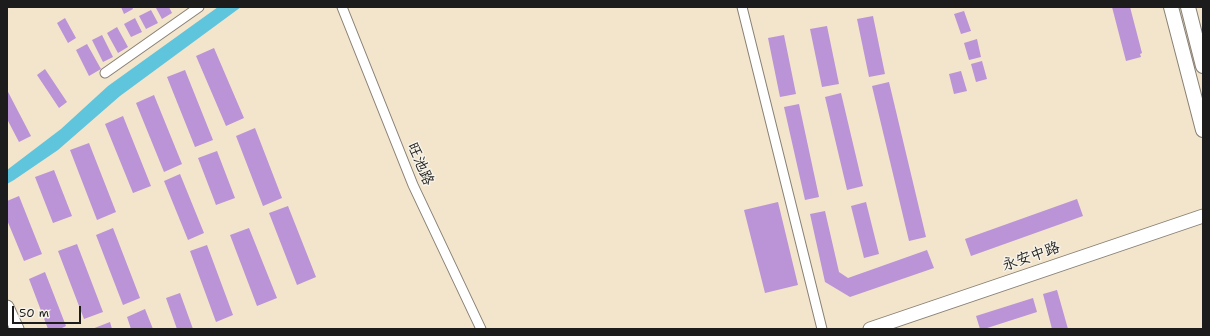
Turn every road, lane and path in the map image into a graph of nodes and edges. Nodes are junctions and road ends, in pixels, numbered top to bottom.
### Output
1 (199, 7) edge
2 (342, 7) edge
3 (742, 7) edge
4 (1171, 7) edge
5 (1188, 7) edge
6 (1203, 66) edge
7 (105, 73) dead end
8 (1203, 130) edge
9 (1203, 216) edge
10 (7, 307) edge
11 (17, 329) edge
12 (481, 329) edge
13 (822, 329) edge
14 (870, 329) edge

1 - 7 street
2 - 12 street, 旺池路
3 - 13 street
4 - 8 main road
5 - 6 main road
9 - 14 street, 永安中路
10 - 11 street

